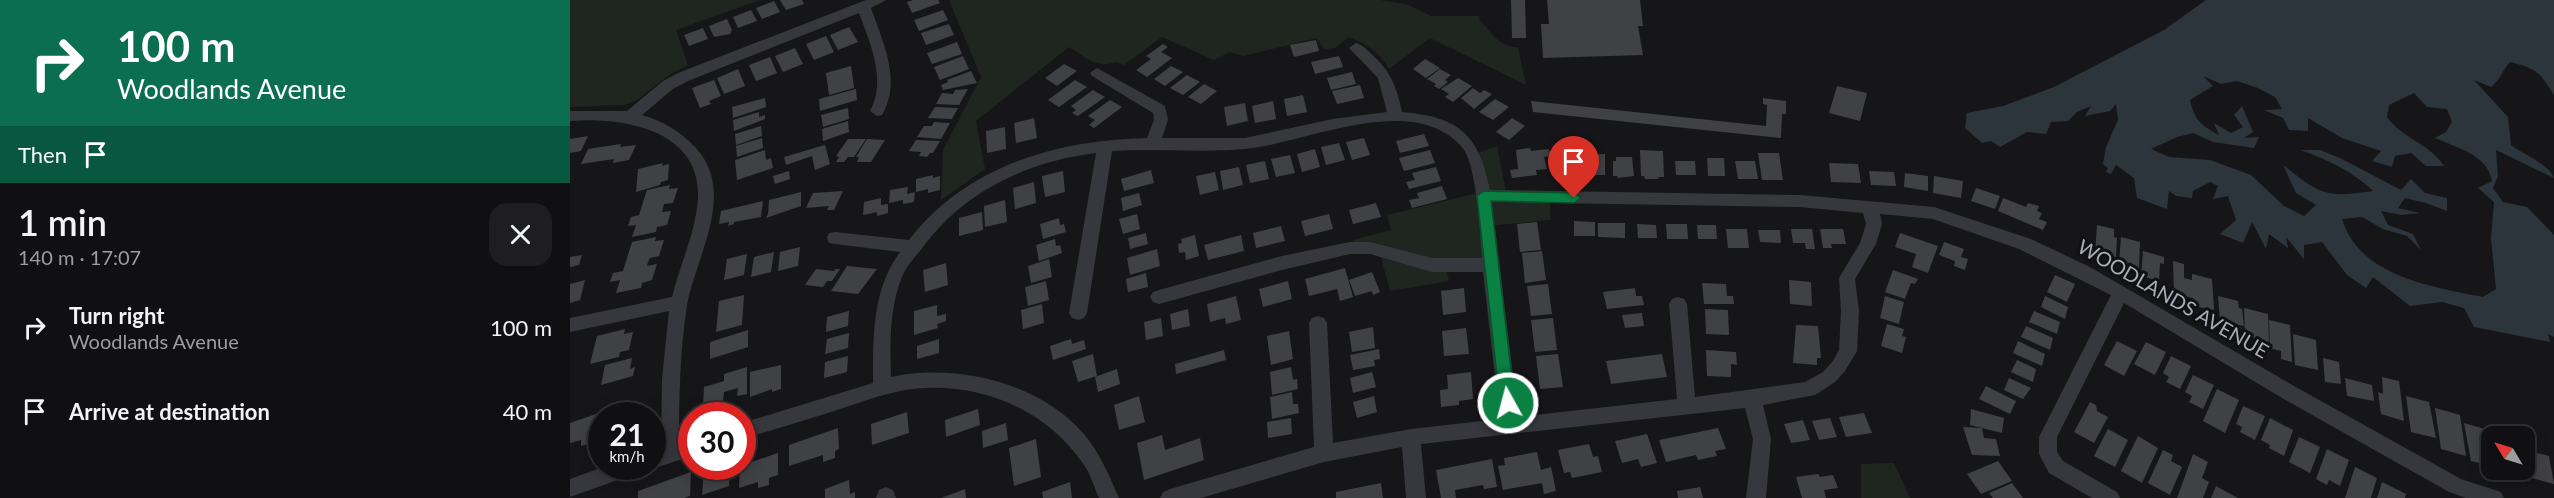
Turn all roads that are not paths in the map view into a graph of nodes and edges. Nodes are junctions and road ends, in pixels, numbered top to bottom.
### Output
1 (879, 0) edge
2 (864, 6) junction
3 (1356, 48) dead end
4 (1097, 74) dead end
5 (877, 111) dead end
6 (570, 116) edge
7 (1395, 116) junction
8 (630, 117) junction
9 (1153, 144) junction
10 (1106, 146) junction
11 (1484, 196) junction
12 (1870, 208) junction
13 (835, 238) dead end
14 (913, 247) junction
15 (1491, 265) junction
16 (2121, 292) junction
17 (1160, 297) dead end
18 (680, 302) junction
19 (1678, 304) dead end
20 (1078, 314) dead end
21 (1318, 323) dead end
22 (570, 325) edge
23 (882, 388) junction
24 (1752, 399) junction
25 (666, 403) edge
26 (1687, 405) junction
27 (1510, 425) junction
28 (756, 427) edge
29 (1411, 436) junction
30 (1324, 453) junction
31 (593, 480) edge
32 (570, 488) edge
33 (1108, 498) edge
34 (1170, 498) edge
35 (1416, 498) edge
36 (1756, 498) edge
37 (2110, 498) edge
38 (2494, 498) edge

1 - 2 street
2 - 5 street
2 - 8 street
3 - 7 street
4 - 9 street
6 - 8 street
7 - 9 street
7 - 11 street
8 - 18 street
9 - 10 street
10 - 14 street
10 - 20 street
11 - 12 street, WOODLANDS AVENUE
11 - 15 street
12 - 16 street, WOODLANDS AVENUE
12 - 24 street
13 - 14 street
14 - 23 street
15 - 17 street
15 - 27 street
16 - 37 street
16 - 38 street, WOODLANDS AVENUE
18 - 22 street
18 - 25 street
19 - 26 street
21 - 30 street
23 - 28 street
23 - 33 street
24 - 26 street
24 - 36 street
26 - 27 street
27 - 29 street
29 - 30 street
29 - 35 street
30 - 34 street
31 - 32 street

